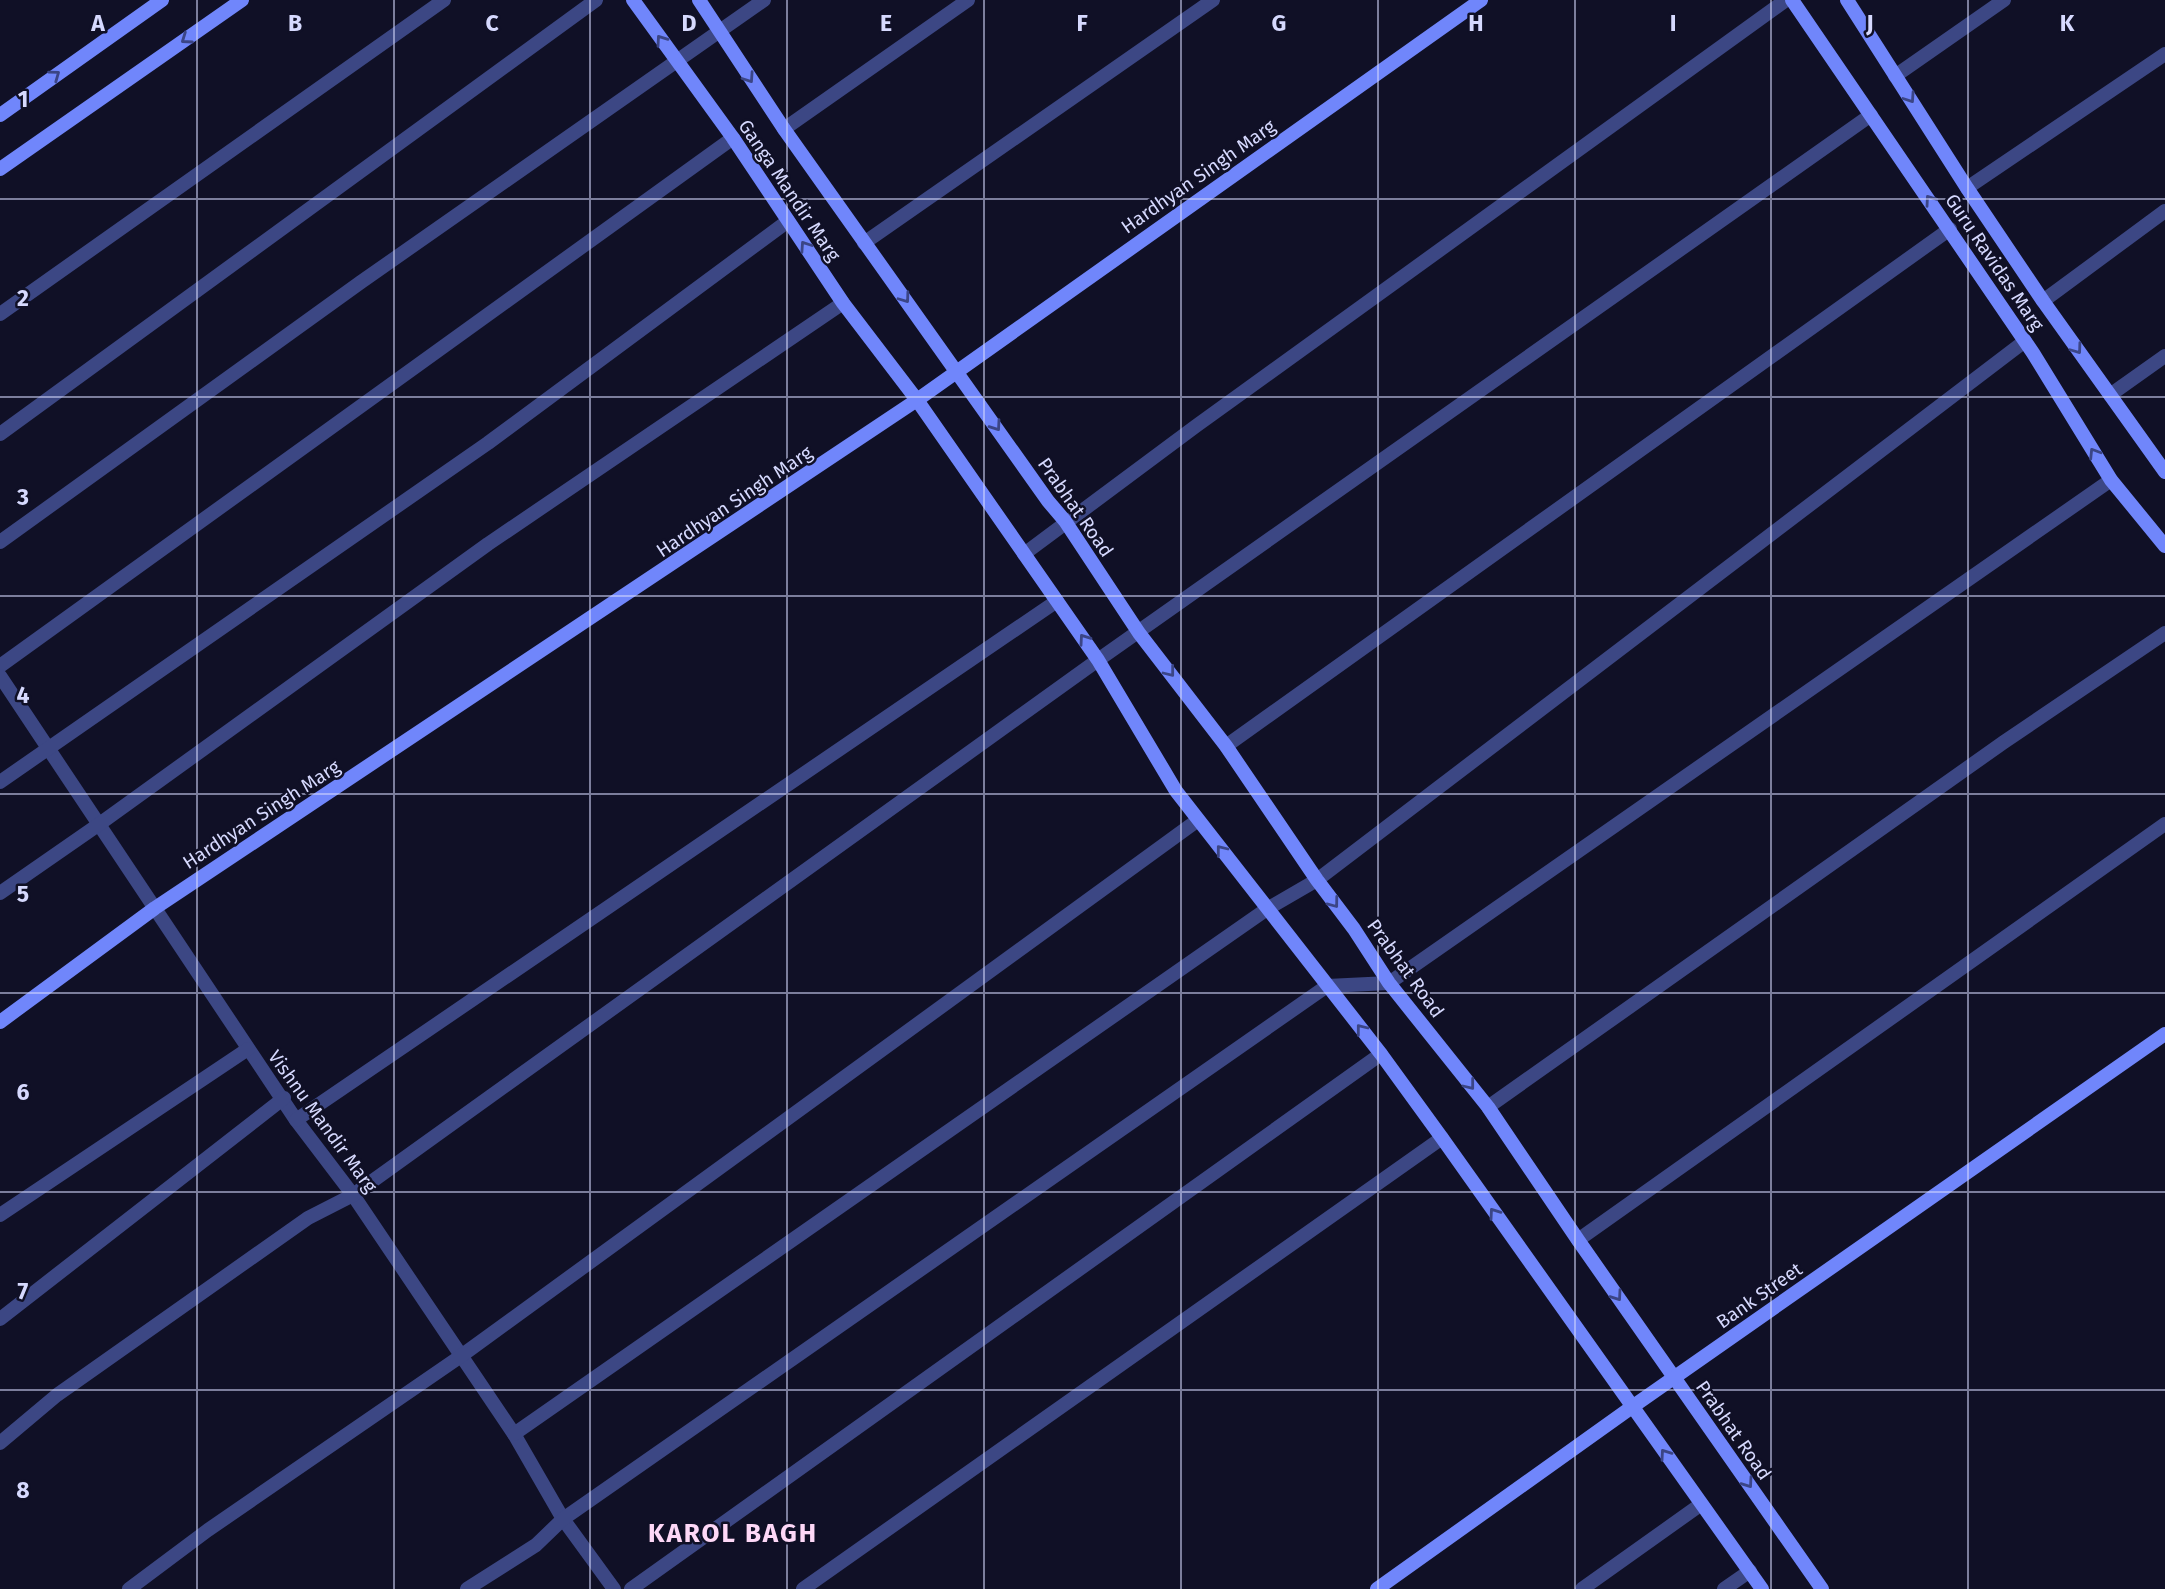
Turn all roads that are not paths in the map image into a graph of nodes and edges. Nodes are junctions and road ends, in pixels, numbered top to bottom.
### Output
1 (162, 0) edge
2 (242, 0) edge
3 (444, 0) edge
4 (596, 0) edge
5 (633, 0) edge
6 (699, 0) edge
7 (764, 0) edge
8 (968, 0) edge
9 (1213, 0) edge
10 (1481, 0) edge
11 (1786, 0) edge
12 (1792, 0) edge
13 (1847, 0) edge
14 (2004, 0) edge
15 (719, 33) junction
16 (2165, 54) edge
17 (676, 62) junction
18 (1895, 76) junction
19 (0, 115) edge
20 (1871, 115) junction
21 (784, 129) junction
22 (733, 138) junction
23 (0, 169) edge
24 (1967, 188) junction
25 (2165, 211) edge
26 (788, 221) junction
27 (1950, 229) junction
28 (864, 243) junction
29 (2043, 301) junction
30 (843, 303) junction
31 (0, 314) edge
32 (2025, 341) junction
33 (2165, 356) edge
34 (957, 370) junction
35 (2110, 395) junction
36 (918, 400) junction
37 (0, 434) edge
38 (2165, 472) edge
39 (2111, 480) junction
40 (1065, 521) junction
41 (0, 542) edge
42 (2165, 546) edge
43 (1024, 554) junction
44 (1058, 601) junction
45 (1139, 633) junction
46 (2165, 633) edge
47 (1098, 660) junction
48 (0, 666) edge
49 (0, 676) edge
50 (1226, 746) junction
51 (47, 749) junction
52 (0, 782) edge
53 (1198, 820) junction
54 (2165, 824) edge
55 (98, 825) junction
56 (1317, 880) junction
57 (0, 893) edge
58 (155, 908) junction
59 (1267, 909) junction
60 (1389, 983) junction
61 (1328, 986) junction
62 (0, 1022) edge
63 (2165, 1034) edge
64 (248, 1049) junction
65 (1381, 1054) junction
66 (284, 1098) junction
67 (1488, 1107) junction
68 (296, 1120) junction
69 (1442, 1138) junction
70 (353, 1195) junction
71 (0, 1216) edge
72 (1578, 1240) junction
73 (0, 1319) edge
74 (461, 1356) junction
75 (1674, 1378) junction
76 (1632, 1407) junction
77 (514, 1434) junction
78 (0, 1443) edge
79 (1700, 1505) junction
80 (563, 1519) junction
81 (1749, 1571) junction
82 (129, 1589) edge
83 (467, 1589) edge
84 (614, 1589) edge
85 (631, 1589) edge
86 (803, 1589) edge
87 (1377, 1589) edge
88 (1582, 1589) edge
89 (1724, 1589) edge
90 (1762, 1589) edge
91 (1822, 1589) edge

19 -> 1 street
2 -> 23 street
3 - 31 street
4 - 37 street
17 -> 5 street, Ganga Mandir Marg
6 - 15 street, Ganga Mandir Marg
7 - 15 street
8 - 21 street
9 - 28 street
10 - 34 street, Hardhyan Singh Marg
11 - 40 street
12 - 20 street, Guru Ravidas Marg
13 - 18 street, Guru Ravidas Marg
14 - 18 street
15 - 17 street
15 -> 21 street, Ganga Mandir Marg
16 - 24 street
17 - 22 street, Ganga Mandir Marg
17 - 41 street
18 -> 24 street, Guru Ravidas Marg
27 -> 20 street, Guru Ravidas Marg
20 - 45 street
21 - 28 street, Ganga Mandir Marg
22 - 26 street, Ganga Mandir Marg
22 - 48 street
24 - 29 street, Guru Ravidas Marg
25 - 29 street
30 -> 26 street, Ganga Mandir Marg
26 - 51 street
27 - 32 street, Guru Ravidas Marg
27 - 50 street
28 -> 34 street, Ganga Mandir Marg
29 -> 35 street, Guru Ravidas Marg
30 - 36 street, Ganga Mandir Marg
30 - 55 street
39 -> 32 street, Guru Ravidas Marg
32 - 56 street
33 - 35 street
34 - 36 street, Hardhyan Singh Marg
34 -> 40 street, Prabhat Road
35 - 38 street, Guru Ravidas Marg
36 - 43 street
36 - 58 street, Hardhyan Singh Marg
39 - 42 street, Guru Ravidas Marg
39 - 60 street
40 - 43 street
40 - 45 street, Prabhat Road
43 - 44 street
47 -> 44 street
44 - 68 street
45 - 47 street
45 -> 50 street, Prabhat Road
46 - 67 street
47 - 53 street
47 - 70 street
49 - 51 street, Vishnu Mandir Marg
50 - 56 street, Prabhat Road
51 - 52 street
51 - 55 street, Vishnu Mandir Marg
59 -> 53 street
53 - 74 street
54 - 72 street
55 - 57 street
55 - 58 street, Vishnu Mandir Marg
56 - 59 street
56 -> 60 street, Prabhat Road
58 - 62 street, Hardhyan Singh Marg
58 - 64 street, Vishnu Mandir Marg
59 - 61 street
59 - 77 street
60 - 61 street
60 -> 67 street, Prabhat Road
65 -> 61 street
61 - 80 street
63 - 75 street, Bank Street
64 - 66 street, Vishnu Mandir Marg
64 - 71 street
65 - 69 street
65 - 85 street
66 - 68 street, Vishnu Mandir Marg
66 - 73 street
67 - 72 street, Prabhat Road
68 - 70 street, Vishnu Mandir Marg
76 -> 69 street
69 - 86 street
70 - 74 street, Vishnu Mandir Marg
70 - 78 street
72 -> 75 street, Prabhat Road
74 - 77 street, Vishnu Mandir Marg
74 - 82 street
75 - 76 street, Bank Street
75 -> 91 street, Prabhat Road
79 -> 76 street
76 - 87 street, Bank Street
77 - 80 street, Vishnu Mandir Marg
79 - 81 street
79 - 88 street
80 - 83 street
80 - 84 street, Vishnu Mandir Marg
81 - 89 street
81 - 90 street

